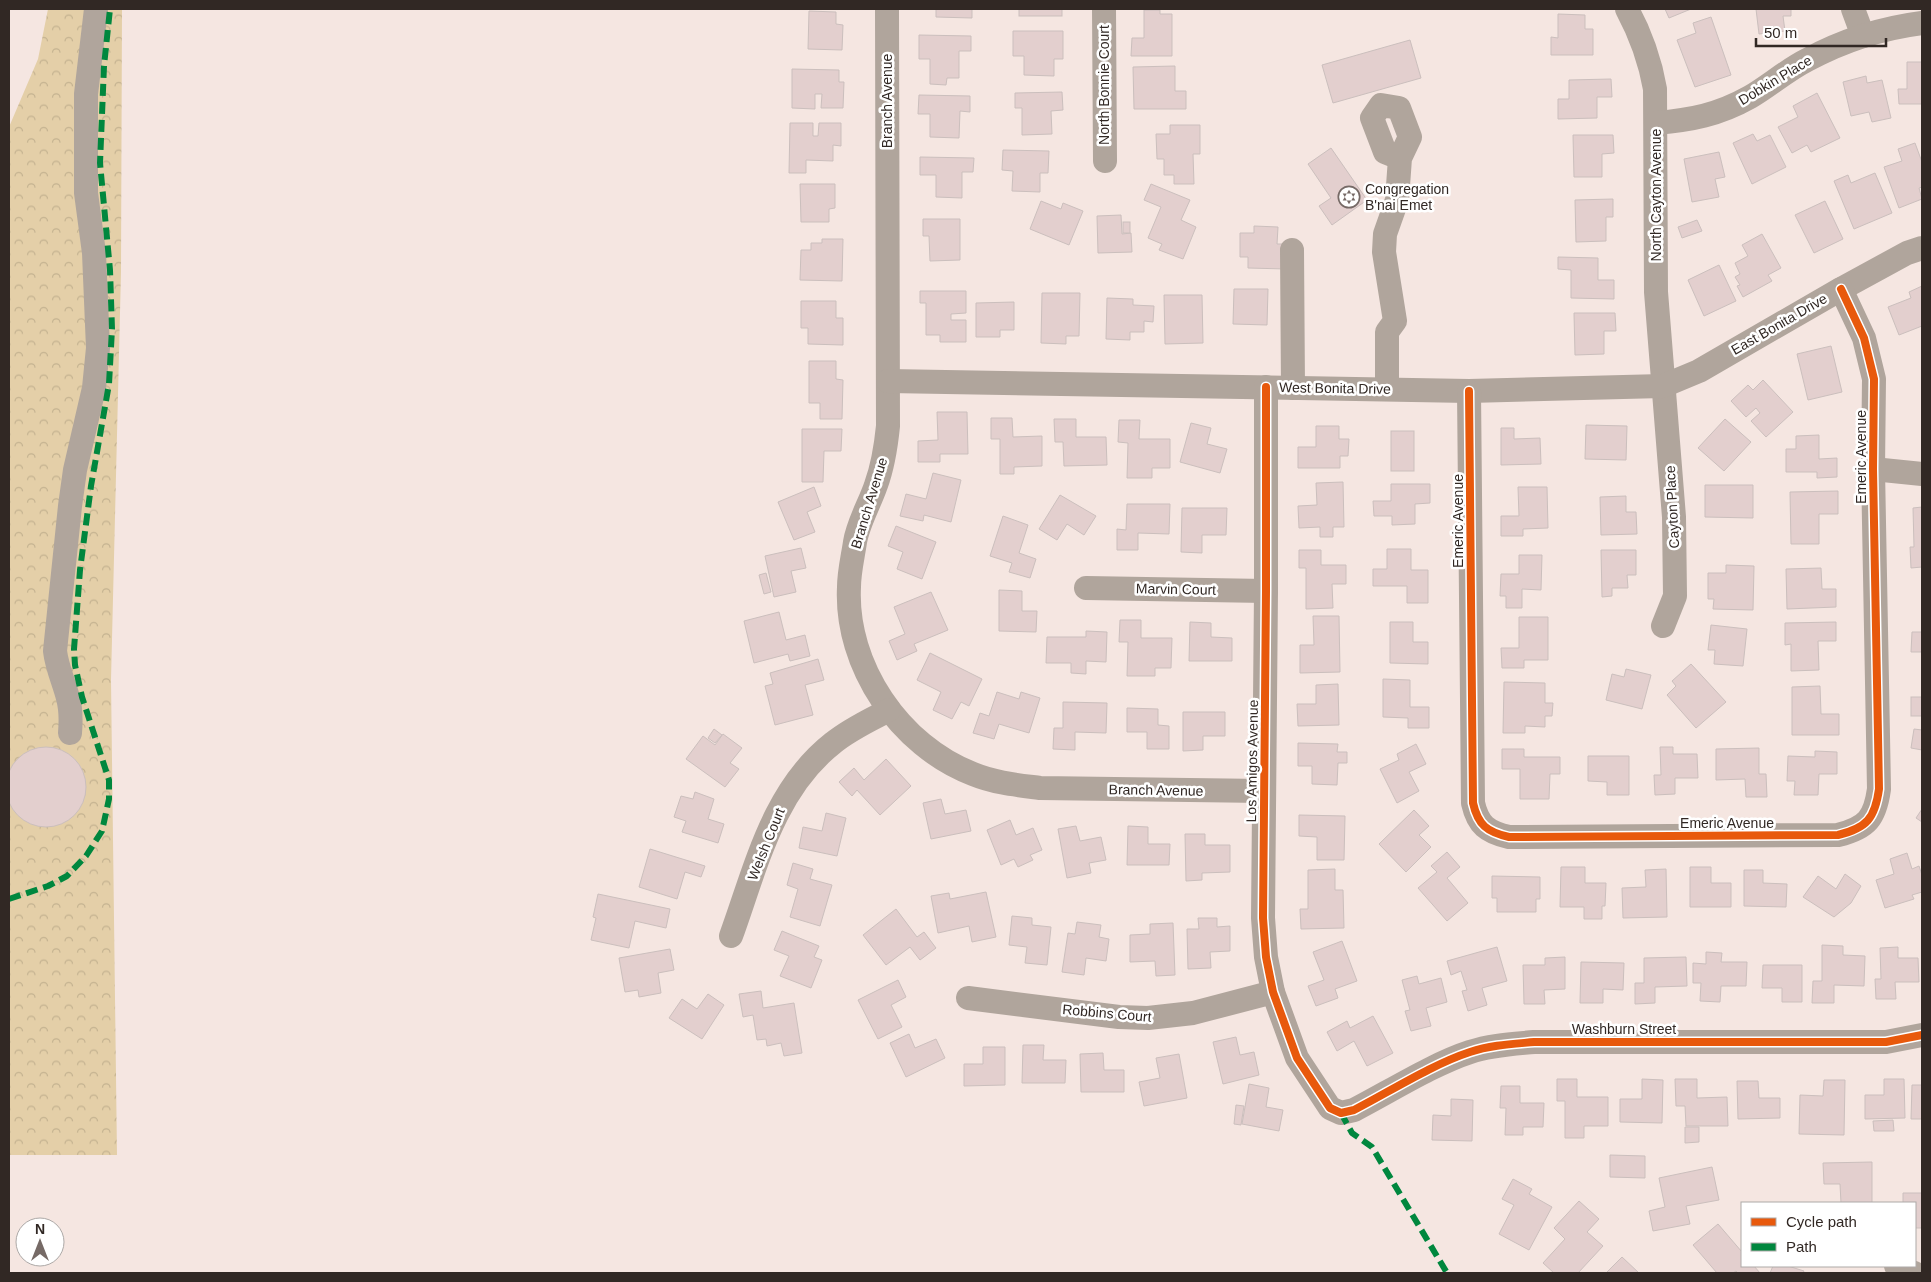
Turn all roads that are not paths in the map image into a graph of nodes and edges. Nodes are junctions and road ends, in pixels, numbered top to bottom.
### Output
1 (96, 9) edge
2 (887, 9) edge
3 (1104, 9) edge
4 (1627, 9) edge
5 (1853, 9) edge
6 (1922, 23) edge
7 (1863, 36) junction
8 (1656, 123) junction
9 (1400, 158) dead end
10 (1105, 161) dead end
11 (1922, 248) edge
12 (1292, 250) dead end
13 (1840, 288) junction
14 (888, 381) junction
15 (1663, 386) junction
16 (1266, 387) junction
17 (1293, 388) junction
18 (1387, 389) junction
19 (1469, 390) junction
20 (1873, 469) junction
21 (1922, 474) edge
22 (1086, 588) dead end
23 (1266, 591) junction
24 (1663, 626) dead end
25 (889, 710) junction
26 (70, 733) dead end
27 (1264, 791) junction
28 (731, 936) dead end
29 (1273, 992) junction
30 (968, 998) dead end
31 (1922, 1035) edge
32 (1341, 1113) joint
33 (1899, 1267) edge
34 (1914, 1273) edge

1 - 26 street
2 - 14 street, Branch Avenue
3 - 10 street, North Bonnie Court
4 - 8 street, North Cayton Avenue
5 - 7 street
6 - 7 street, Dobkin Place
7 - 8 street, Dobkin Place
8 - 15 street, North Cayton Avenue
9 - 18 street
11 - 13 street, East Bonita Drive
12 - 17 street
13 - 15 street, East Bonita Drive
13 - 20 street, Emeric Avenue
14 - 16 street, West Bonita Drive
14 - 25 street, Branch Avenue
15 - 19 street, West Bonita Drive
15 - 24 street, Cayton Place
16 - 17 street, West Bonita Drive
16 - 23 street, Los Amigos Avenue
17 - 18 street, West Bonita Drive
18 - 19 street, West Bonita Drive
19 - 20 street, Emeric Avenue
20 - 21 street
22 - 23 street, Marvin Court
23 - 27 street, Los Amigos Avenue
25 - 27 street, Branch Avenue
25 - 28 street, Welsh Court
27 - 29 street, Los Amigos Avenue
29 - 30 street, Robbins Court
29 - 32 street, Los Amigos Avenue
31 - 32 street, Washburn Street
33 - 34 street

